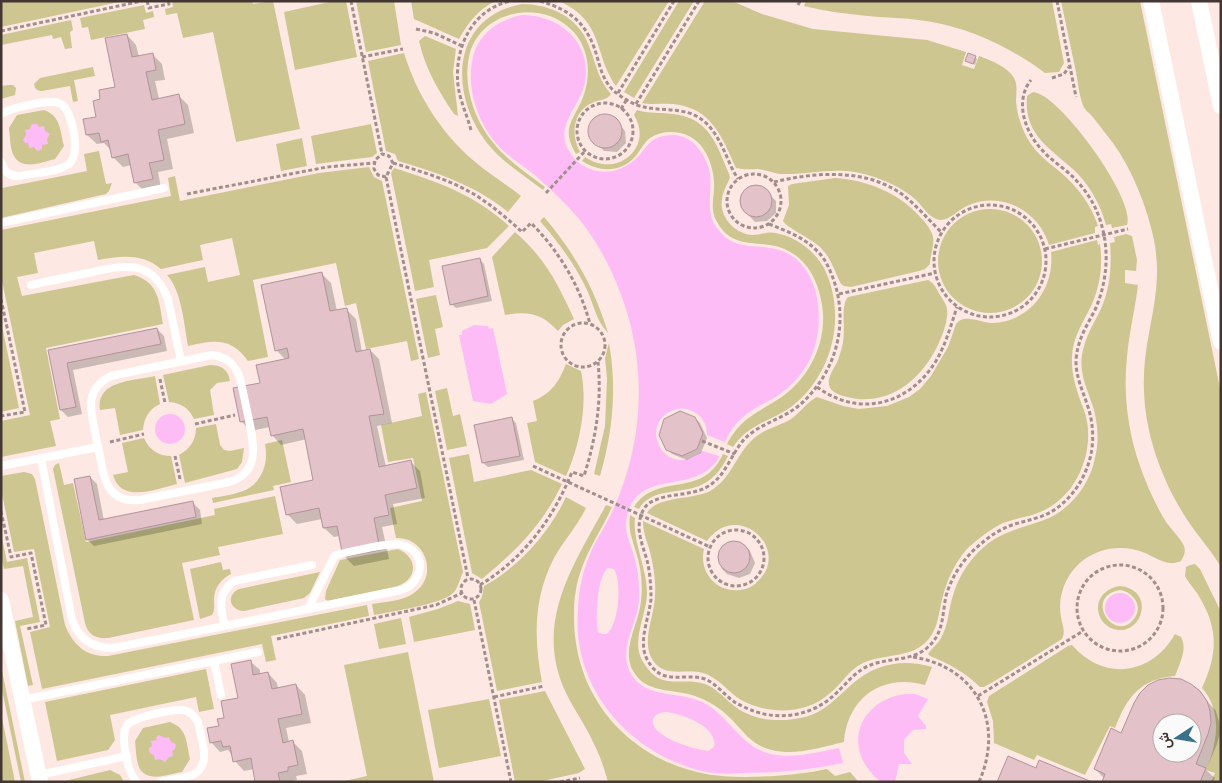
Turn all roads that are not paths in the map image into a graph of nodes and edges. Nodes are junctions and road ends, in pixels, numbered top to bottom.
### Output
1 (1151, 1) edge
2 (1199, 1) edge
3 (1221, 106) edge
4 (1, 114) edge
5 (1, 162) edge
6 (164, 188) dead end
7 (1, 223) edge
8 (31, 285) dead end
9 (1221, 342) edge
10 (181, 360) junction
11 (98, 447) junction
12 (40, 458) junction
13 (1, 466) edge
14 (312, 565) dead end
15 (1, 600) edge
16 (308, 609) junction
17 (225, 626) junction
18 (258, 652) dead end
19 (214, 661) junction
20 (221, 695) dead end
21 (22, 700) junction
22 (127, 756) junction
23 (39, 778) edge
24 (137, 782) edge
25 (161, 782) edge

1 - 9 street
2 - 3 street
4 - 5 lane
6 - 7 lane
8 - 10 lane
10 - 11 lane
10 - 11 lane
11 - 12 lane
12 - 13 lane
12 - 17 lane
14 - 17 lane
15 - 21 street
16 - 16 lane
16 - 17 lane
18 - 19 lane
19 - 20 lane
19 - 21 lane
21 - 23 street
22 - 23 lane
22 - 24 lane
22 - 25 lane

